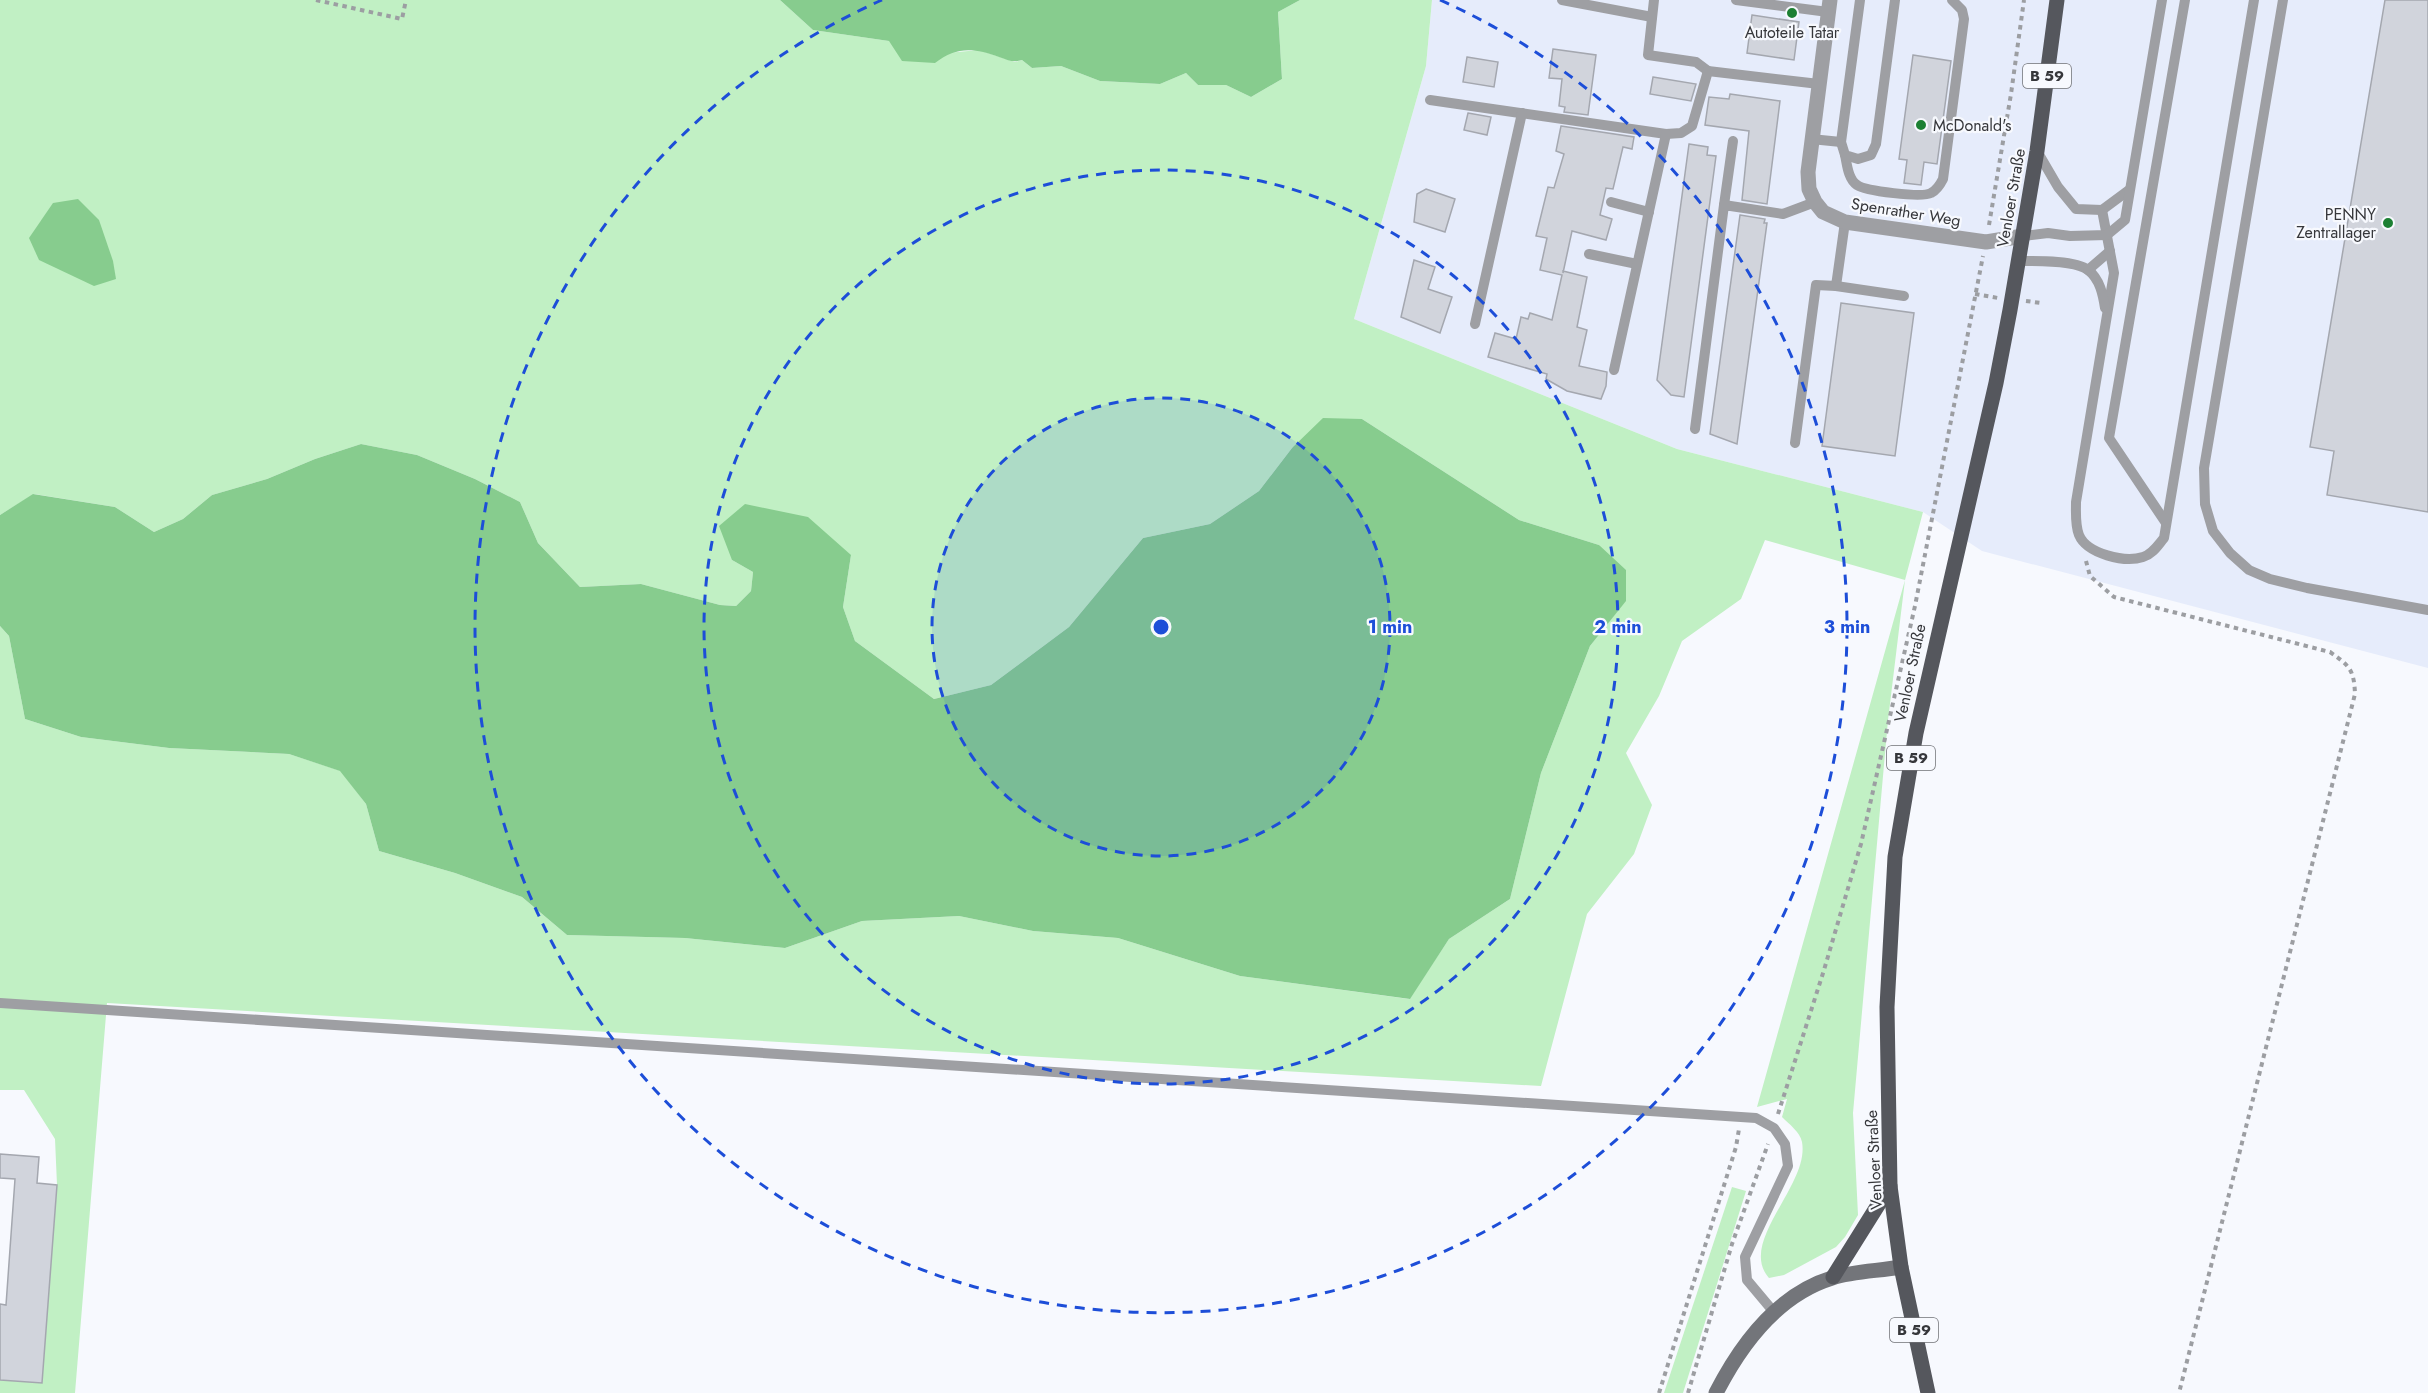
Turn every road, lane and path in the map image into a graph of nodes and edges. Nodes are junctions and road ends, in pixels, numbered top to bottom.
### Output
1 (316, 0) edge
2 (406, 0) edge
3 (1562, 0) edge
4 (1654, 0) edge
5 (1736, 0) edge
6 (1860, 0) edge
7 (1895, 0) edge
8 (1952, 0) edge
9 (2024, 0) edge
10 (2057, 0) edge
11 (2162, 0) edge
12 (2185, 0) edge
13 (2254, 0) edge
14 (2283, 0) edge
15 (1829, 6) edge
16 (1652, 16) junction
17 (1708, 70) junction
18 (1819, 84) junction
19 (1430, 99) dead end
20 (1522, 113) junction
21 (1666, 134) junction
22 (1811, 139) junction
23 (1733, 141) dead end
24 (1841, 142) junction
25 (2037, 151) junction
26 (1845, 155) junction
27 (2130, 190) junction
28 (1611, 202) dead end
29 (1815, 202) junction
30 (1724, 205) junction
31 (2102, 210) junction
32 (1649, 212) junction
33 (1845, 222) junction
34 (2107, 235) junction
35 (2023, 236) junction
36 (1986, 242) junction
37 (2110, 251) junction
38 (1589, 254) dead end
39 (2018, 261) junction
40 (1637, 264) junction
41 (2088, 270) junction
42 (1836, 286) junction
43 (1904, 296) dead end
44 (2107, 316) junction
45 (1475, 324) dead end
46 (1614, 370) dead end
47 (1695, 429) dead end
48 (1795, 443) dead end
49 (2166, 522) junction
50 (2080, 537) junction
51 (2428, 609) edge
52 (0, 1003) edge
53 (1741, 1116) junction
54 (1773, 1128) junction
55 (1890, 1186) junction
56 (1901, 1268) junction
57 (1833, 1277) junction
58 (1773, 1311) junction
59 (1659, 1393) edge
60 (1688, 1393) edge
61 (1716, 1393) edge
62 (1928, 1393) edge
63 (2179, 1393) edge

1 - 2 path
3 - 16 lane
4 - 16 lane
5 - 15 lane
6 - 24 lane
7 - 26 lane
8 - 26 lane
9 - 36 path
10 - 25 main road, Venloer Straße / B 59
11 - 27 lane
12 - 49 lane
13 - 49 lane
14 - 51 lane
15 - 18 street
16 - 17 lane
17 - 18 lane
17 - 21 lane
18 - 22 street
19 - 20 lane
20 - 21 lane
20 - 45 lane
21 - 32 lane
22 - 24 lane
22 - 29 street
23 - 30 lane
24 - 26 lane
25 - 31 lane
25 - 35 main road, Venloer Straße / B 59
27 - 31 lane
27 - 34 lane
28 - 32 lane
29 - 30 lane
29 - 33 street, Spenrather Weg
30 - 47 lane
31 - 34 lane
32 - 40 lane
33 - 36 street, Spenrather Weg
33 - 42 lane
34 - 35 lane
34 - 37 lane
35 - 36 street, Spenrather Weg
35 - 39 main road, Venloer Straße / B 59
36 - 54 path
37 - 41 lane
37 - 44 lane
38 - 40 lane
39 - 41 lane
39 - 55 main road, Venloer Straße / B 59
40 - 46 lane
41 - 44 lane
42 - 43 lane
42 - 48 lane
44 - 50 lane
49 - 50 lane
50 - 63 path
52 - 53 lane
53 - 54 lane
53 - 59 path
54 - 58 lane
54 - 60 path
55 - 56 main road, Venloer Straße / B 59
55 - 57 main road
56 - 57 main road
56 - 62 main road, B 59
57 - 58 main road
58 - 61 main road

